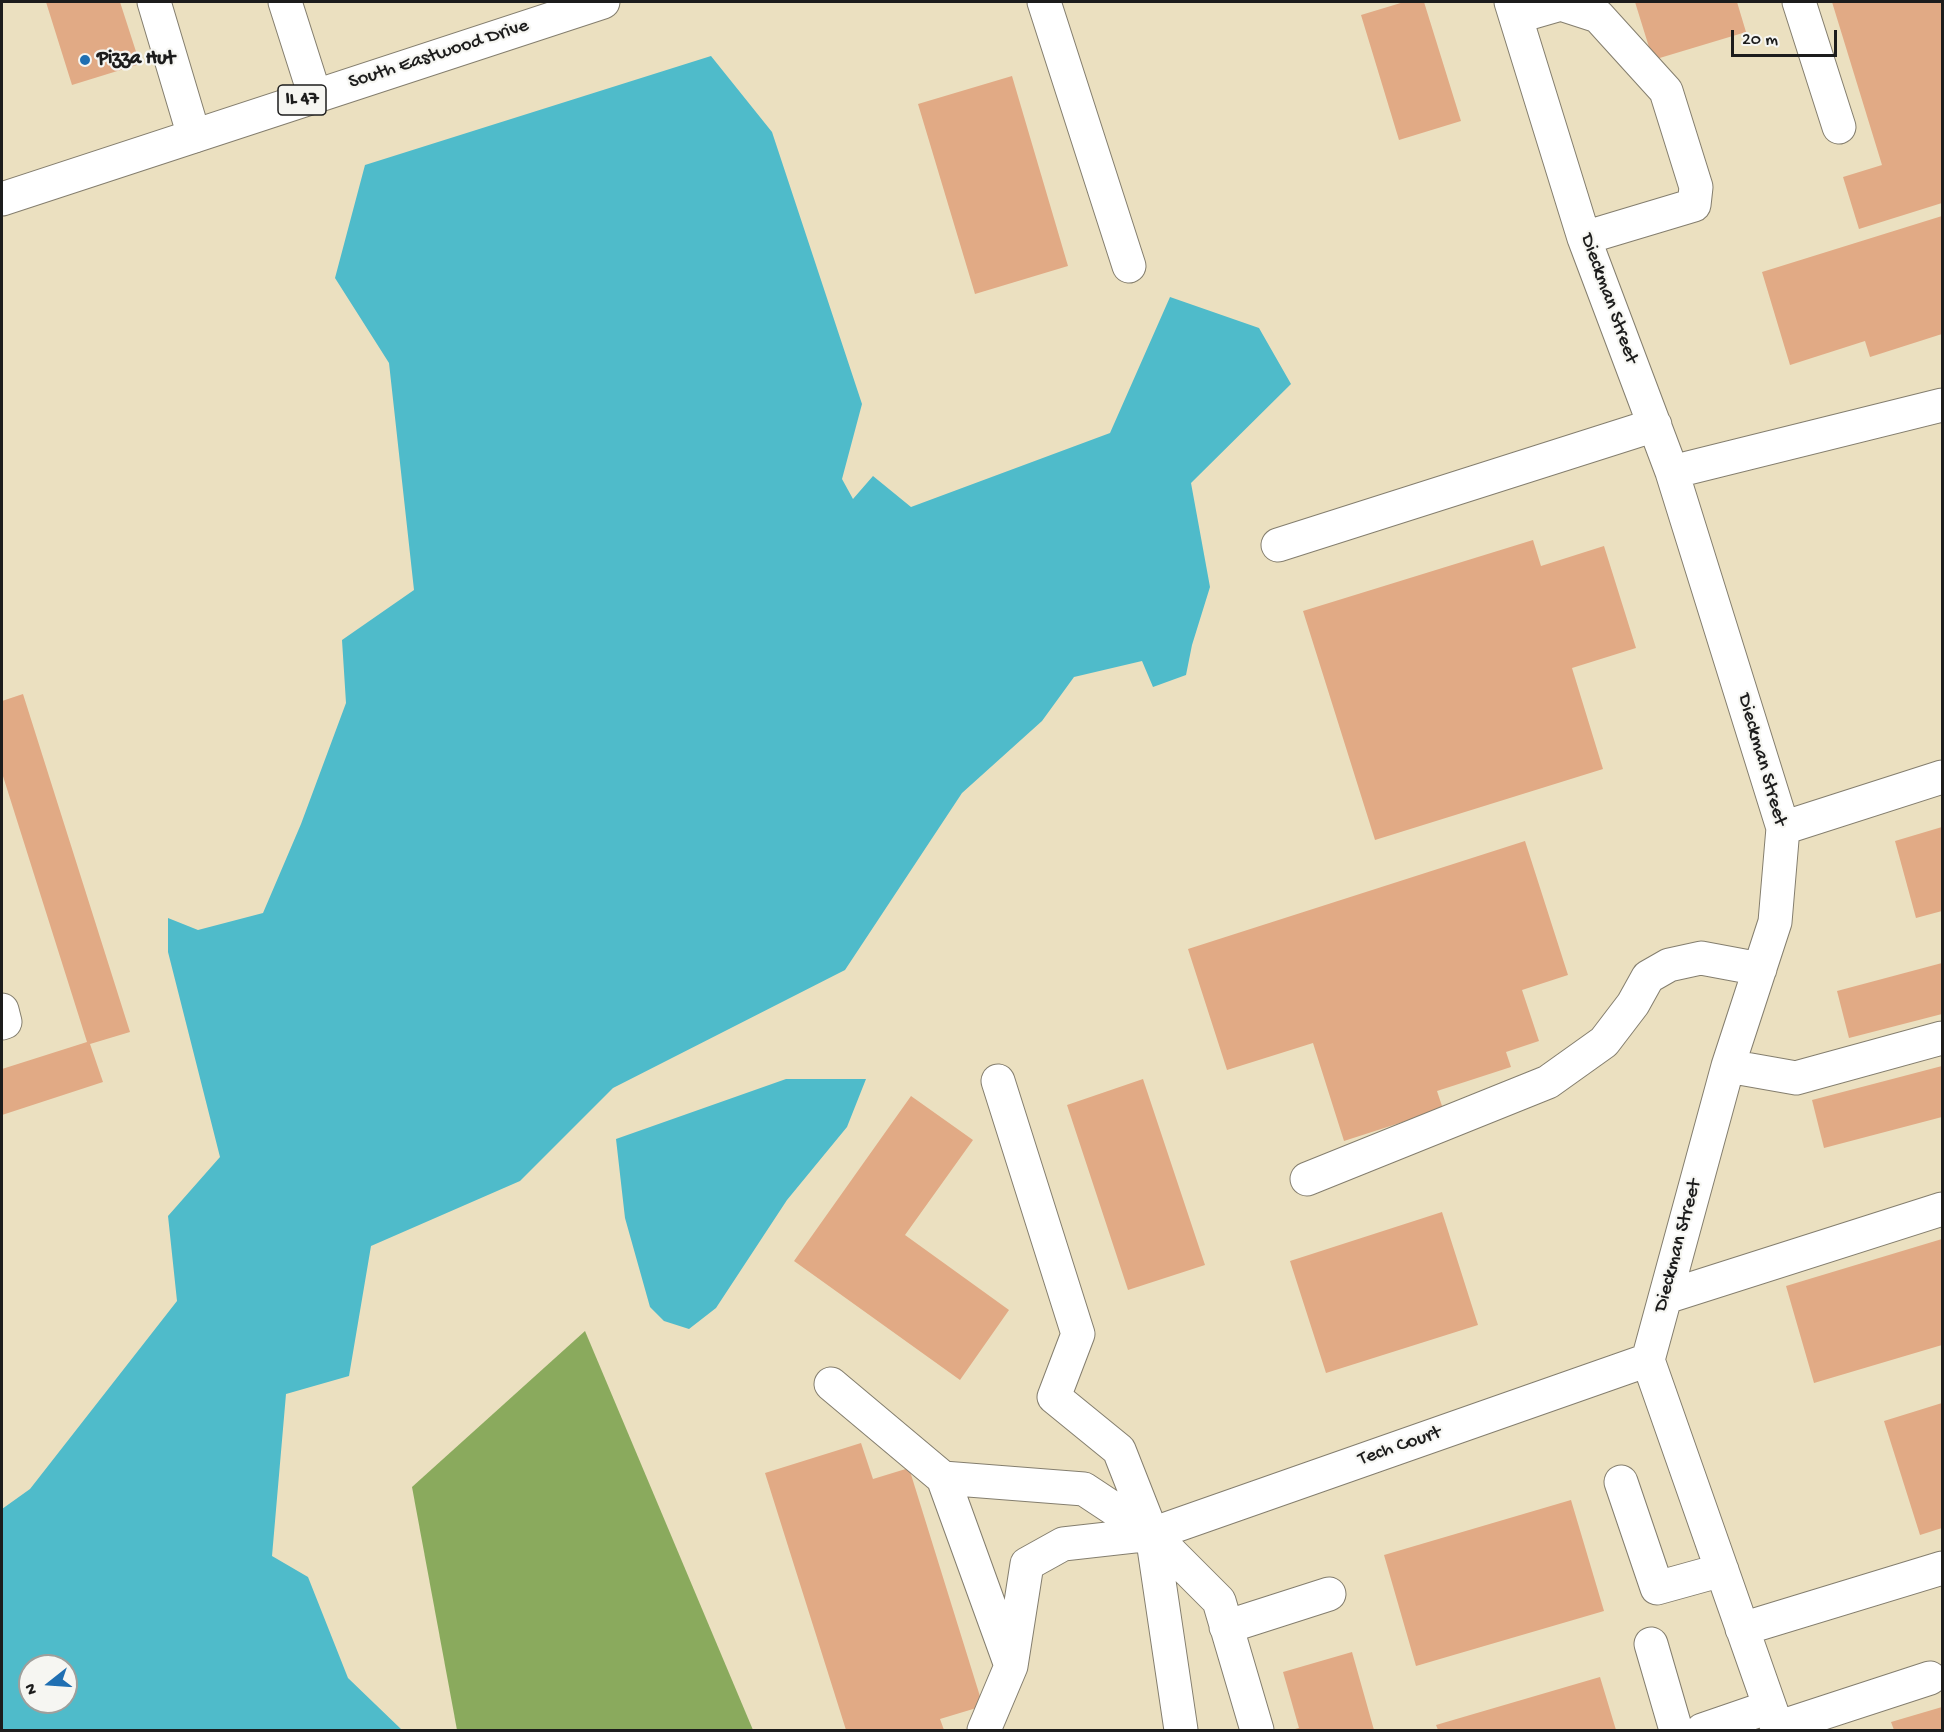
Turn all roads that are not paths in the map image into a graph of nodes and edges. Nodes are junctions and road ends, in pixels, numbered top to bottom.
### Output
1 (154, 2) edge
2 (285, 2) edge
3 (603, 2) edge
4 (1044, 2) edge
5 (1799, 2) edge
6 (1514, 9) edge
7 (315, 96) junction
8 (1839, 127) dead end
9 (194, 136) junction
10 (2, 199) edge
11 (1584, 238) junction
12 (1129, 266) dead end
13 (1942, 405) edge
14 (1655, 425) junction
15 (1672, 472) junction
16 (1278, 545) dead end
17 (1942, 777) edge
18 (1783, 828) junction
19 (1760, 969) junction
20 (2, 1010) edge
21 (2, 1023) edge
22 (1942, 1038) edge
23 (1728, 1066) junction
24 (998, 1081) dead end
25 (1307, 1179) dead end
26 (1942, 1209) edge
27 (1666, 1297) junction
28 (1648, 1360) junction
29 (831, 1384) dead end
30 (944, 1478) junction
31 (1621, 1482) dead end
32 (1152, 1534) junction
33 (1942, 1568) edge
34 (1722, 1570) junction
35 (1329, 1594) dead end
36 (1226, 1627) junction
37 (1742, 1629) junction
38 (1651, 1644) dead end
39 (1011, 1666) junction
40 (1930, 1678) dead end
41 (1775, 1722) edge
42 (984, 1731) edge
43 (1181, 1731) edge
44 (1257, 1731) edge
45 (1676, 1731) edge
46 (1702, 1731) edge

1 - 9 street
2 - 7 street
3 - 7 street, South Eastwood Drive / IL 47
4 - 12 street
5 - 8 street
6 - 11 street, Dieckman Street
6 - 11 street
7 - 9 street, South Eastwood Drive / IL 47
9 - 10 street, South Eastwood Drive / IL 47
11 - 14 street, Dieckman Street
13 - 15 street
14 - 15 street, Dieckman Street
14 - 16 street
15 - 18 street, Dieckman Street
17 - 18 street
18 - 19 street, Dieckman Street
19 - 23 street, Dieckman Street
19 - 25 street
20 - 21 street
22 - 23 street
23 - 27 street, Dieckman Street
24 - 32 street
26 - 27 street
27 - 28 street, Dieckman Street
28 - 32 street, Tech Court
28 - 34 street
29 - 30 street
30 - 32 street
30 - 39 street
31 - 34 street
32 - 36 street
32 - 39 street, Tech Court
32 - 43 street
33 - 37 street
34 - 37 street
35 - 36 street
36 - 44 street
37 - 41 street
38 - 45 street
39 - 42 street
40 - 41 street
41 - 46 street

